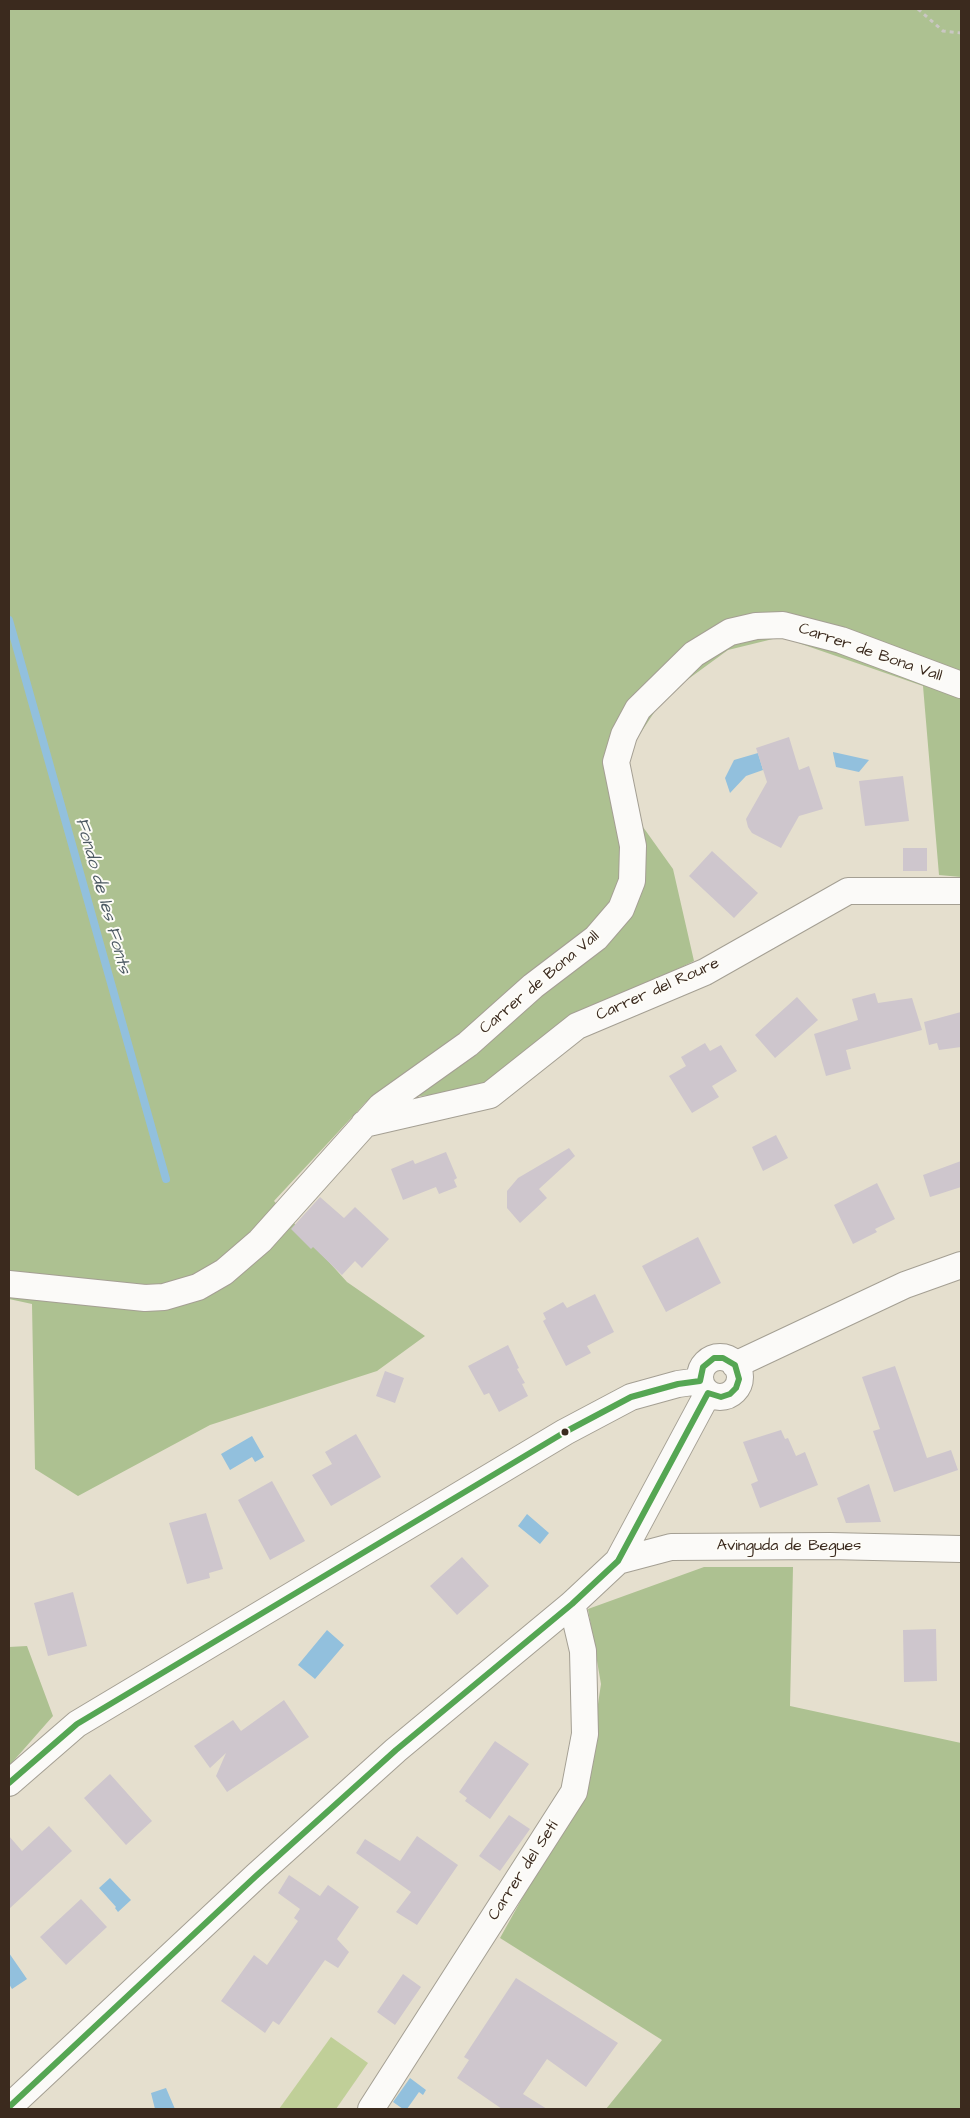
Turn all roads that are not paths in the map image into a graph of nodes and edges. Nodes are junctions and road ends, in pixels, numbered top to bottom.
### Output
1 (961, 685) edge
2 (961, 891) edge
3 (364, 1124) junction
4 (961, 1265) edge
5 (9, 1284) edge
6 (704, 1387) junction
7 (961, 1549) edge
8 (618, 1561) junction
9 (572, 1604) junction
10 (9, 1783) edge
11 (9, 2107) edge
12 (371, 2109) edge

1 - 3 street, Carrer de Bona Vall
2 - 3 street, Carrer del Roure
3 - 5 street, Carrer de Bona Vall
4 - 6 street, Avinguda de Begues
6 - 8 street, Avinguda de Begues
6 - 10 street
7 - 8 street, Avinguda de Begues
8 - 9 street, Avinguda de Begues
9 - 11 street, Avinguda de Begues
9 - 12 street, Carrer del Setí

